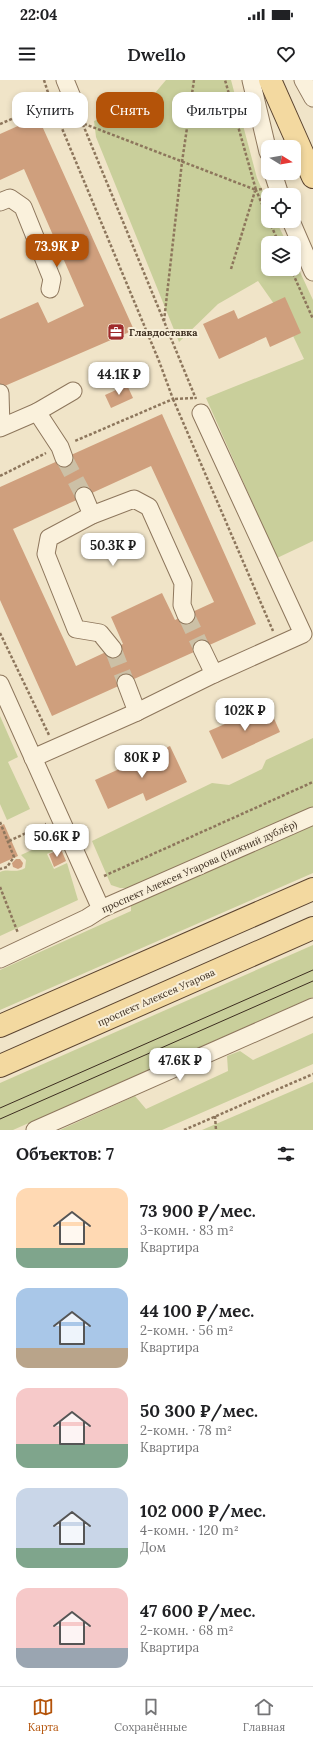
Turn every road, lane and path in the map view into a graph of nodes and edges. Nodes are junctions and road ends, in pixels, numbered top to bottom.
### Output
1 (44, 80) edge
2 (65, 80) edge
3 (194, 80) edge
4 (226, 80) edge
5 (251, 80) edge
6 (270, 80) edge
7 (303, 80) edge
8 (48, 92) edge
9 (70, 92) edge
10 (313, 98) edge
11 (12, 119) edge
12 (0, 124) edge
13 (88, 126) edge
14 (62, 128) edge
15 (85, 128) edge
16 (265, 140) edge
17 (182, 162) junction
18 (313, 177) edge
19 (256, 190) junction
20 (0, 202) edge
21 (294, 228) edge
22 (231, 269) dead end
23 (313, 272) edge
24 (294, 276) edge
25 (50, 289) dead end
26 (313, 319) edge
27 (164, 322) junction
28 (73, 391) dead end
29 (0, 393) edge
30 (173, 399) junction
31 (199, 405) junction
32 (36, 412) junction
33 (1, 428) edge
34 (62, 452) junction
35 (0, 476) edge
36 (84, 496) tunnel mouth
37 (92, 515) junction
38 (186, 615) tunnel mouth
39 (0, 633) edge
40 (279, 645) junction
41 (113, 648) tunnel mouth
42 (202, 648) tunnel mouth
43 (214, 674) junction
44 (126, 683) tunnel mouth
45 (0, 684) edge
46 (137, 712) junction
47 (56, 748) junction
48 (33, 758) junction
49 (313, 782) edge
50 (313, 816) edge
51 (0, 822) edge
52 (39, 827) dead end
53 (9, 841) junction
54 (0, 869) edge
55 (90, 882) junction
56 (0, 887) edge
57 (313, 889) edge
58 (101, 909) junction
59 (313, 928) edge
60 (25, 930) dead end
61 (18, 933) junction
62 (12, 936) dead end
63 (0, 959) edge
64 (313, 1007) edge
65 (0, 1026) edge
66 (0, 1066) edge
67 (313, 1074) edge
68 (215, 1116) junction
69 (35, 1130) edge
70 (184, 1130) edge
71 (216, 1130) edge

1 - 8 path
2 - 9 street
3 - 17 path
4 - 19 path
5 - 16 street
6 - 18 main road
7 - 10 street
11 - 12 path
13 - 17 path
14 - 30 path
15 - 27 path
17 - 19 path
17 - 27 path
19 - 22 path
20 - 25 street
21 - 23 street
24 - 26 path
27 - 31 path
28 - 32 street
29 - 33 street
30 - 31 path
30 - 34 path
30 - 40 path
31 - 40 street
32 - 33 street
32 - 34 street
34 - 35 path
36 - 37 street
37 - 38 street
37 - 41 street
39 - 47 path
40 - 43 street
42 - 43 street
43 - 46 street
44 - 46 street
45 - 48 street
46 - 47 street
47 - 48 street
48 - 55 street
49 - 55 path
50 - 58 street, проспект Алексея Угарова (Нижний дублёр)
51 - 53 path
52 - 53 path
53 - 54 path
55 - 58 street
56 - 61 path
57 - 65 main road
58 - 63 street, проспект Алексея Угарова (Нижний дублёр)
59 - 66 main road, проспект Алексея Угарова
60 - 61 path
61 - 62 path
64 - 69 street
67 - 68 path
68 - 70 path
68 - 71 path

